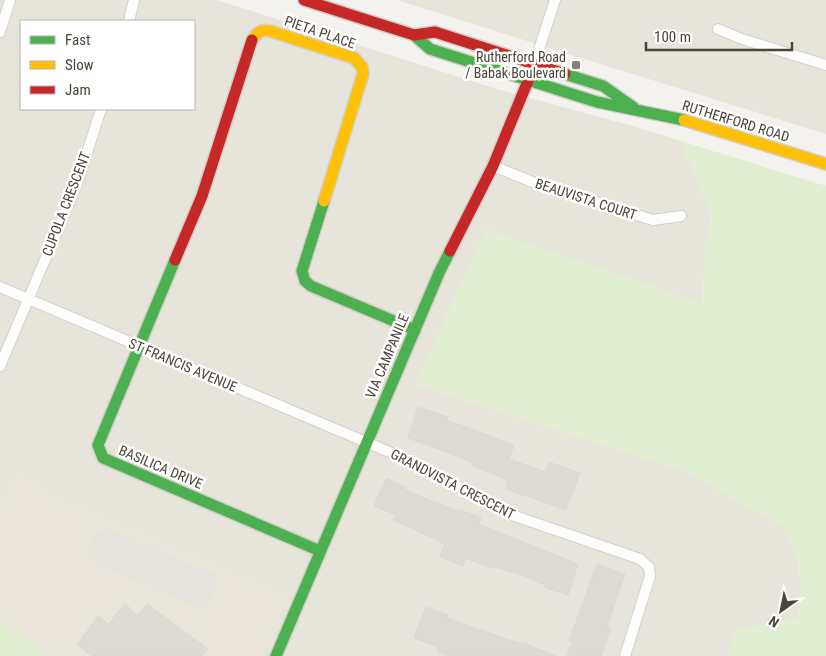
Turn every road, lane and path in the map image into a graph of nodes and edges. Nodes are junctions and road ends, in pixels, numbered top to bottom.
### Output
1 (10, 0) edge
2 (134, 0) edge
3 (304, 0) edge
4 (556, 0) edge
5 (129, 20) edge
6 (718, 29) dead end
7 (0, 32) edge
8 (414, 35) junction
9 (826, 65) edge
10 (531, 72) junction
11 (637, 109) junction
12 (101, 110) edge
13 (826, 164) edge
14 (493, 166) junction
15 (681, 216) dead end
16 (0, 287) edge
17 (28, 299) junction
18 (415, 330) junction
19 (138, 346) junction
20 (0, 366) edge
21 (367, 442) junction
22 (320, 551) junction
23 (276, 656) edge
24 (625, 656) edge

1 - 7 street
2 - 5 street
3 - 8 street, RUTHERFORD ROAD
4 - 10 street
6 - 9 street
8 - 10 street, RUTHERFORD ROAD
8 - 10 street, RUTHERFORD ROAD
10 - 11 street, RUTHERFORD ROAD
10 - 11 street, RUTHERFORD ROAD
10 - 14 street, VIA CAMPANILE
11 - 13 street, RUTHERFORD ROAD
12 - 17 street, CUPOLA CRESCENT
14 - 15 street, BEAUVISTA COURT
14 - 18 street, VIA CAMPANILE
16 - 17 street, ST FRANCIS AVENUE
17 - 19 street, ST FRANCIS AVENUE
17 - 20 street, CUPOLA CRESCENT
18 - 19 street, PIETA PLACE
18 - 21 street, VIA CAMPANILE
19 - 21 street, ST FRANCIS AVENUE
19 - 22 street, BASILICA DRIVE
21 - 22 street, VIA CAMPANILE
21 - 24 street, GRANDVISTA CRESCENT
22 - 23 street, VIA CAMPANILE

